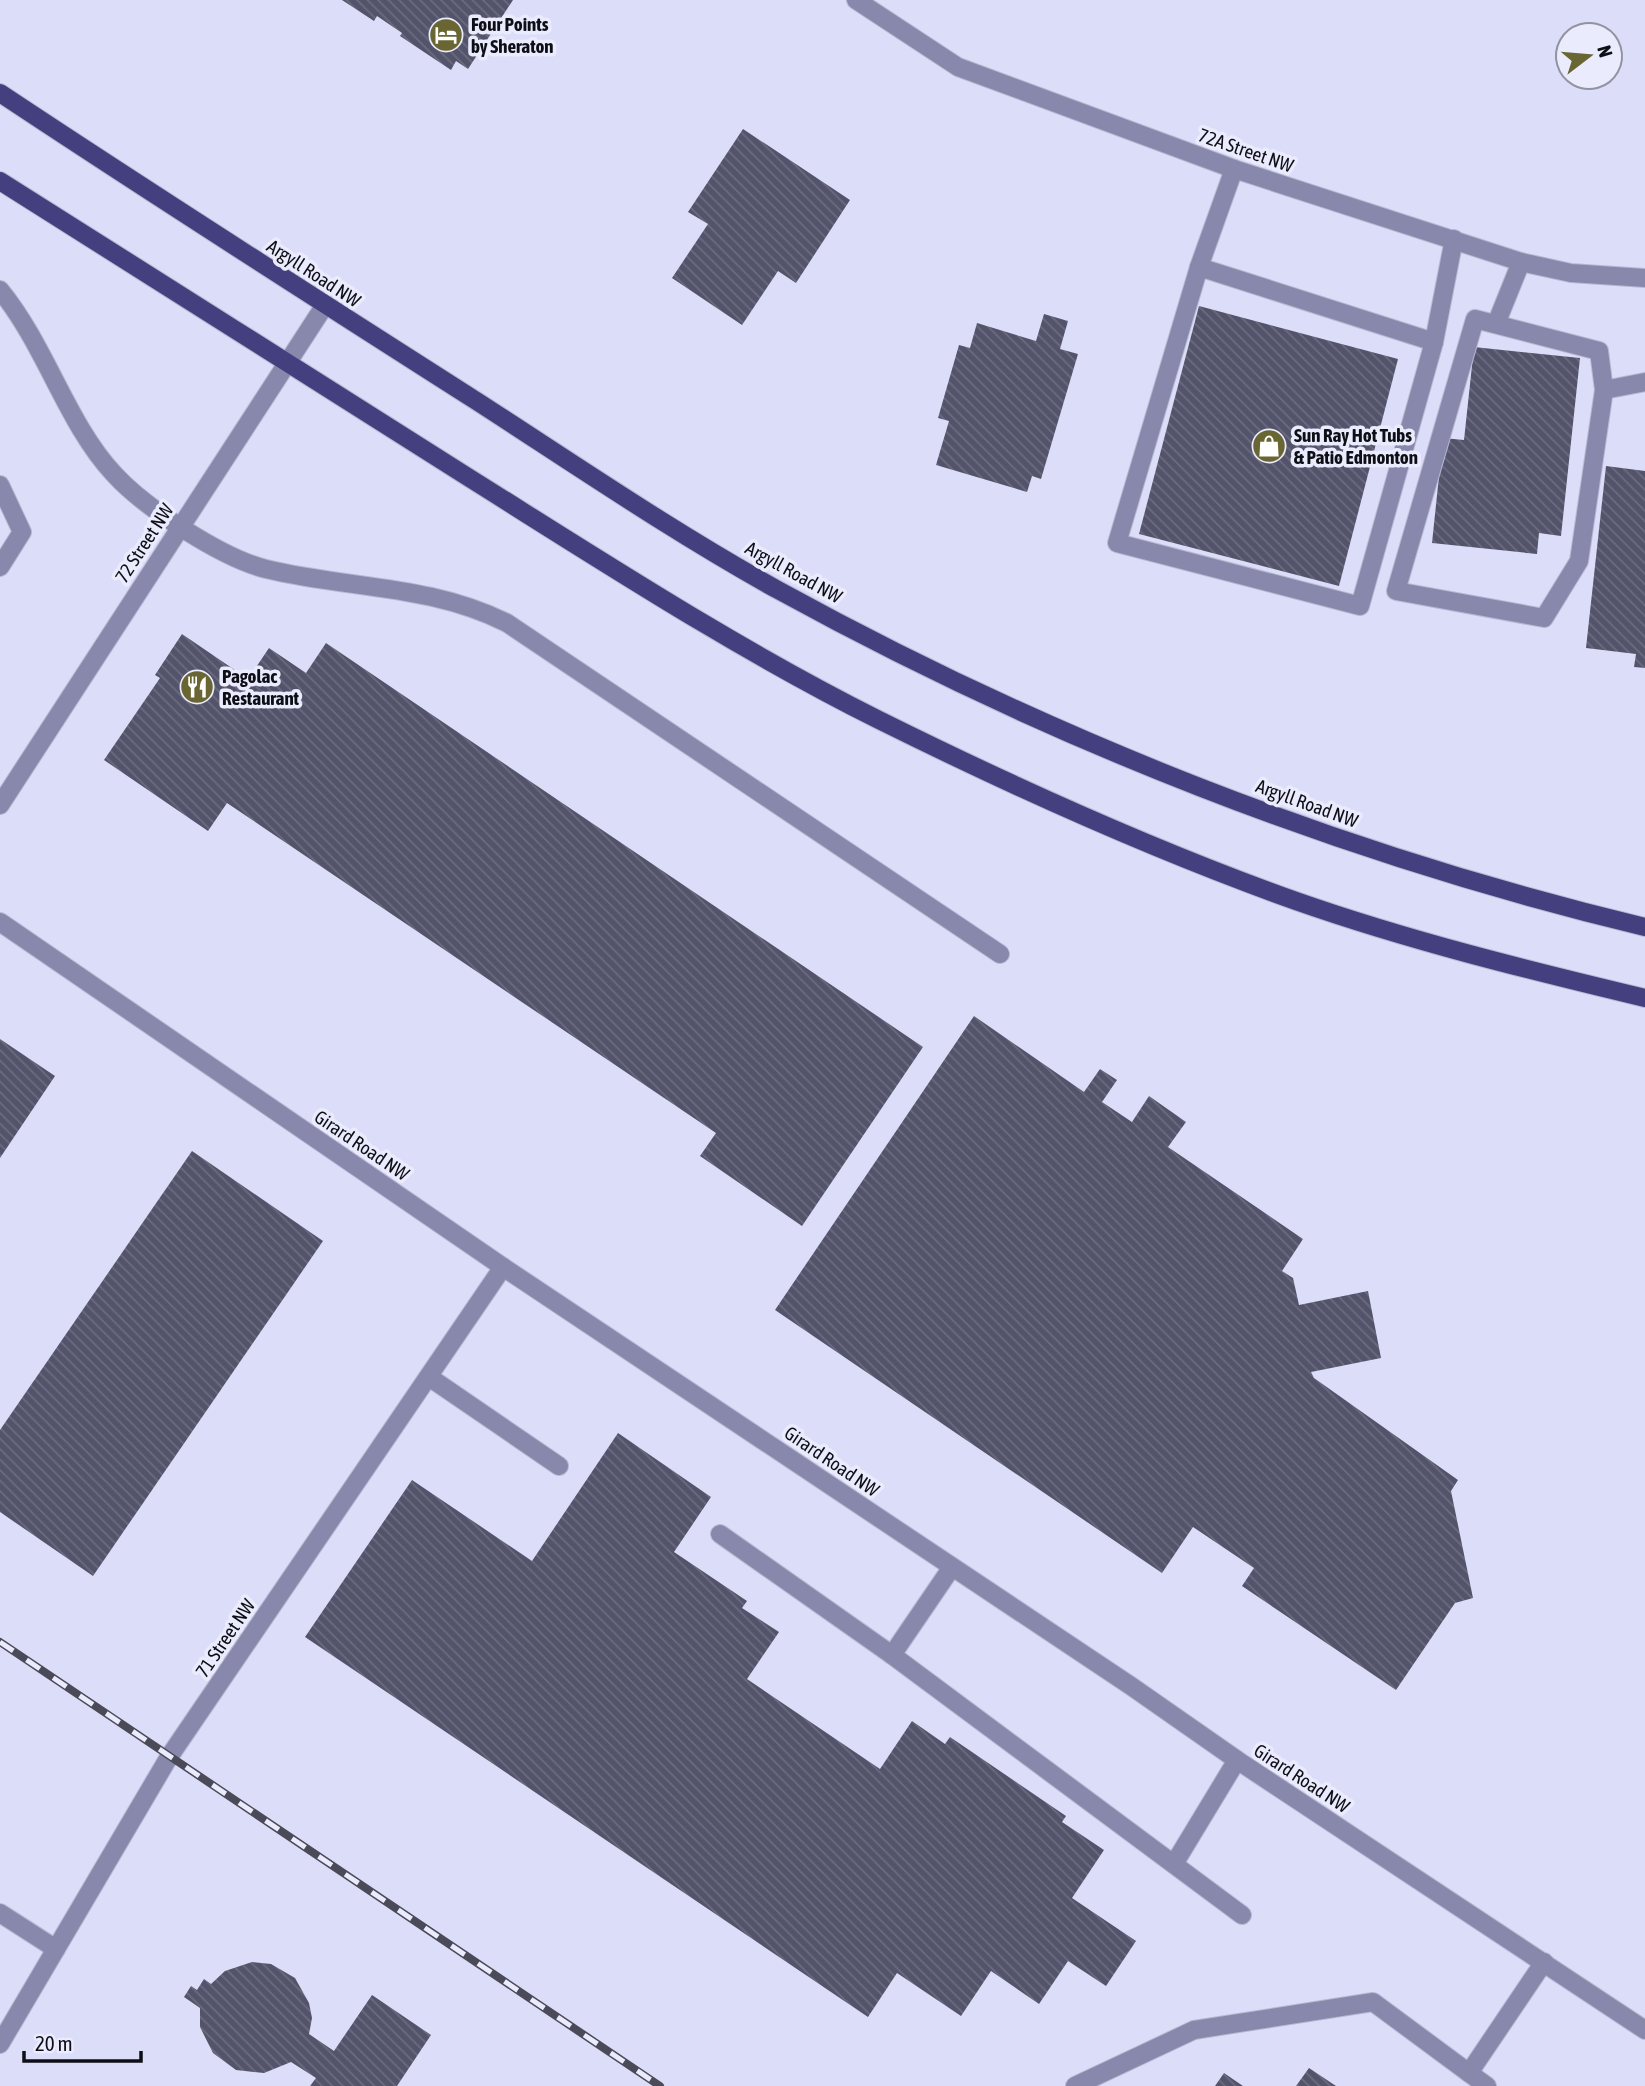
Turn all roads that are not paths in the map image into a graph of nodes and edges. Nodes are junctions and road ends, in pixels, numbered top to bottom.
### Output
1 (856, 0) edge
2 (0, 93) edge
3 (1234, 169) junction
4 (0, 181) edge
5 (1454, 239) junction
6 (1521, 261) junction
7 (1199, 267) junction
8 (1645, 278) edge
9 (0, 290) edge
10 (325, 305) junction
11 (1496, 324) junction
12 (1434, 342) junction
13 (286, 362) junction
14 (1645, 382) edge
15 (1604, 390) junction
16 (0, 485) edge
17 (181, 525) junction
18 (0, 567) edge
19 (0, 805) edge
20 (0, 922) edge
21 (1645, 927) edge
22 (1000, 954) dead end
23 (1645, 998) edge
24 (503, 1267) junction
25 (429, 1377) junction
26 (559, 1466) dead end
27 (720, 1534) dead end
28 (952, 1567) junction
29 (892, 1655) junction
30 (1237, 1760) junction
31 (1174, 1864) junction
32 (0, 1913) edge
33 (1242, 1915) dead end
34 (56, 1949) junction
35 (1544, 1962) junction
36 (1645, 2029) edge
37 (0, 2044) edge
38 (1469, 2073) junction
39 (1075, 2086) edge
40 (1487, 2086) edge

1 - 3 street, 72A Street NW
2 - 10 main road, Argyll Road NW
3 - 5 street, 72A Street NW
3 - 7 street
4 - 13 main road
5 - 6 street, 72A Street NW
5 - 12 street
6 - 8 street, 72A Street NW
6 - 11 street
7 - 12 street
7 - 12 street
9 - 17 street
10 - 13 street, 72 Street NW
10 - 21 main road, Argyll Road NW
11 - 15 street
11 - 15 street
13 - 17 street, 72 Street NW
13 - 23 main road
14 - 15 street
16 - 18 street
17 - 19 street, 72 Street NW
17 - 22 street
20 - 24 street, Girard Road NW
24 - 25 street, 71 Street NW
24 - 28 street, Girard Road NW
25 - 26 street
25 - 34 street, 71 Street NW
27 - 29 street
28 - 29 street
28 - 30 street, Girard Road NW
29 - 31 street
30 - 31 street
30 - 35 street, Girard Road NW
31 - 33 street
32 - 34 street
34 - 37 street, 71 Street NW
35 - 36 street, Girard Road NW
35 - 38 street
38 - 39 street
38 - 40 street

